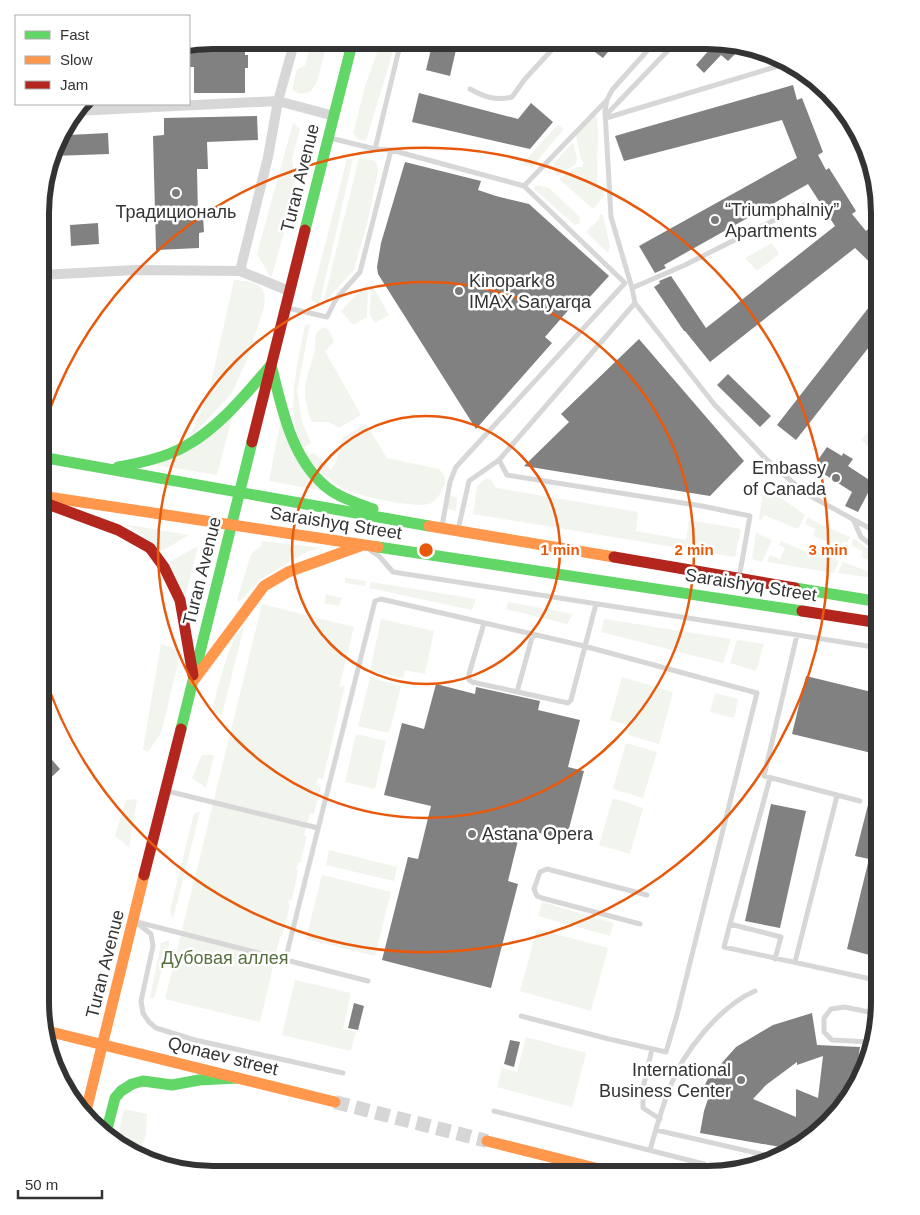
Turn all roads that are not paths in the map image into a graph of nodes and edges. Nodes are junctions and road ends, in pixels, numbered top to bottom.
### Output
1 (292, 49) edge
2 (351, 49) edge
3 (399, 49) edge
4 (553, 49) edge
5 (649, 49) edge
6 (669, 49) edge
7 (779, 66) edge
8 (470, 89) dead end
9 (607, 100) junction
10 (278, 101) junction
11 (85, 111) edge
12 (334, 116) junction
13 (606, 116) junction
14 (844, 124) edge
15 (329, 137) junction
16 (375, 149) junction
17 (859, 149) edge
18 (391, 150) junction
19 (524, 186) junction
20 (804, 205) dead end
21 (240, 271) junction
22 (49, 275) edge
23 (632, 288) junction
24 (290, 291) junction
25 (635, 303) junction
26 (285, 307) junction
27 (271, 365) junction
28 (49, 459) edge
29 (498, 460) junction
30 (104, 469) junction
31 (239, 492) junction
32 (49, 497) edge
33 (49, 504) edge
34 (402, 520) junction
35 (853, 520) junction
36 (231, 525) junction
37 (442, 527) junction
38 (871, 529) edge
39 (458, 530) junction
40 (363, 545) junction
41 (871, 545) edge
42 (739, 578) junction
43 (871, 600) edge
44 (596, 604) junction
45 (871, 622) edge
46 (484, 623) junction
47 (533, 634) junction
48 (797, 635) junction
49 (584, 646) junction
50 (871, 647) edge
51 (194, 680) junction
52 (517, 692) junction
53 (770, 778) junction
54 (166, 791) junction
55 (837, 796) junction
56 (860, 801) dead end
57 (318, 828) junction
58 (647, 895) dead end
59 (134, 921) junction
60 (640, 924) dead end
61 (730, 924) junction
62 (775, 959) junction
63 (285, 961) junction
64 (795, 962) junction
65 (871, 979) edge
66 (368, 981) dead end
67 (755, 991) dead end
68 (871, 1013) edge
69 (522, 1016) dead end
70 (52, 1032) edge
71 (866, 1042) edge
72 (103, 1044) junction
73 (652, 1048) junction
74 (343, 1073) dead end
75 (238, 1078) junction
76 (335, 1102) tunnel mouth
77 (87, 1107) edge
78 (494, 1111) dead end
79 (660, 1119) junction
80 (108, 1127) edge
81 (656, 1130) junction
82 (487, 1141) tunnel mouth
83 (650, 1150) junction
84 (766, 1155) edge
85 (588, 1166) edge
86 (706, 1166) edge

1 - 10 street
2 - 12 main road, Turan Avenue
3 - 16 lane
4 - 8 lane
5 - 9 lane
6 - 13 lane
7 - 13 lane
9 - 13 lane
9 - 19 lane
10 - 11 street
10 - 12 street
10 - 21 street
12 - 15 main road, Turan Avenue
13 - 23 lane
14 - 17 lane
15 - 16 lane
15 - 24 main road, Turan Avenue
16 - 18 lane
18 - 19 lane
18 - 26 lane
19 - 37 lane
20 - 23 lane
21 - 22 street
21 - 24 street
23 - 25 lane
24 - 26 main road, Turan Avenue
25 - 29 lane
25 - 35 lane
26 - 27 main road, Turan Avenue
27 - 30 main road
27 - 31 main road, Turan Avenue
27 - 34 main road
28 - 30 main road, Saraishyq Street
29 - 39 lane
29 - 42 lane
30 - 31 main road, Saraishyq Street
31 - 34 main road, Saraishyq Street
31 - 36 main road, Turan Avenue
32 - 36 main road, Saraishyq Street
33 - 51 main road
34 - 37 main road, Saraishyq Street
35 - 38 lane
35 - 41 lane
36 - 40 main road, Saraishyq Street
36 - 51 main road, Turan Avenue
37 - 39 main road, Saraishyq Street
39 - 42 main road, Saraishyq Street
40 - 44 lane
40 - 45 main road, Saraishyq Street
40 - 51 main road
42 - 43 main road, Saraishyq Street
44 - 48 lane
44 - 49 lane
46 - 47 lane
46 - 52 lane
46 - 57 lane
47 - 49 lane
47 - 52 lane
48 - 50 lane
48 - 53 lane
49 - 52 lane
49 - 73 lane
51 - 54 main road, Turan Avenue
53 - 55 lane
53 - 61 lane
54 - 57 lane
54 - 59 main road, Turan Avenue
55 - 56 lane
55 - 64 lane
57 - 63 lane
58 - 60 lane
59 - 63 lane
59 - 72 main road, Turan Avenue
59 - 74 lane
61 - 62 lane
61 - 62 lane
62 - 64 lane
63 - 66 lane
64 - 65 lane
67 - 79 lane
68 - 71 lane
69 - 73 lane
70 - 72 main road, Qonaev street
72 - 75 main road, Qonaev street
72 - 77 main road, Turan Avenue
73 - 79 lane
75 - 76 main road, Qonaev street
75 - 80 main road
78 - 83 lane
79 - 81 lane
81 - 83 lane
81 - 84 lane
82 - 85 main road
83 - 86 lane

